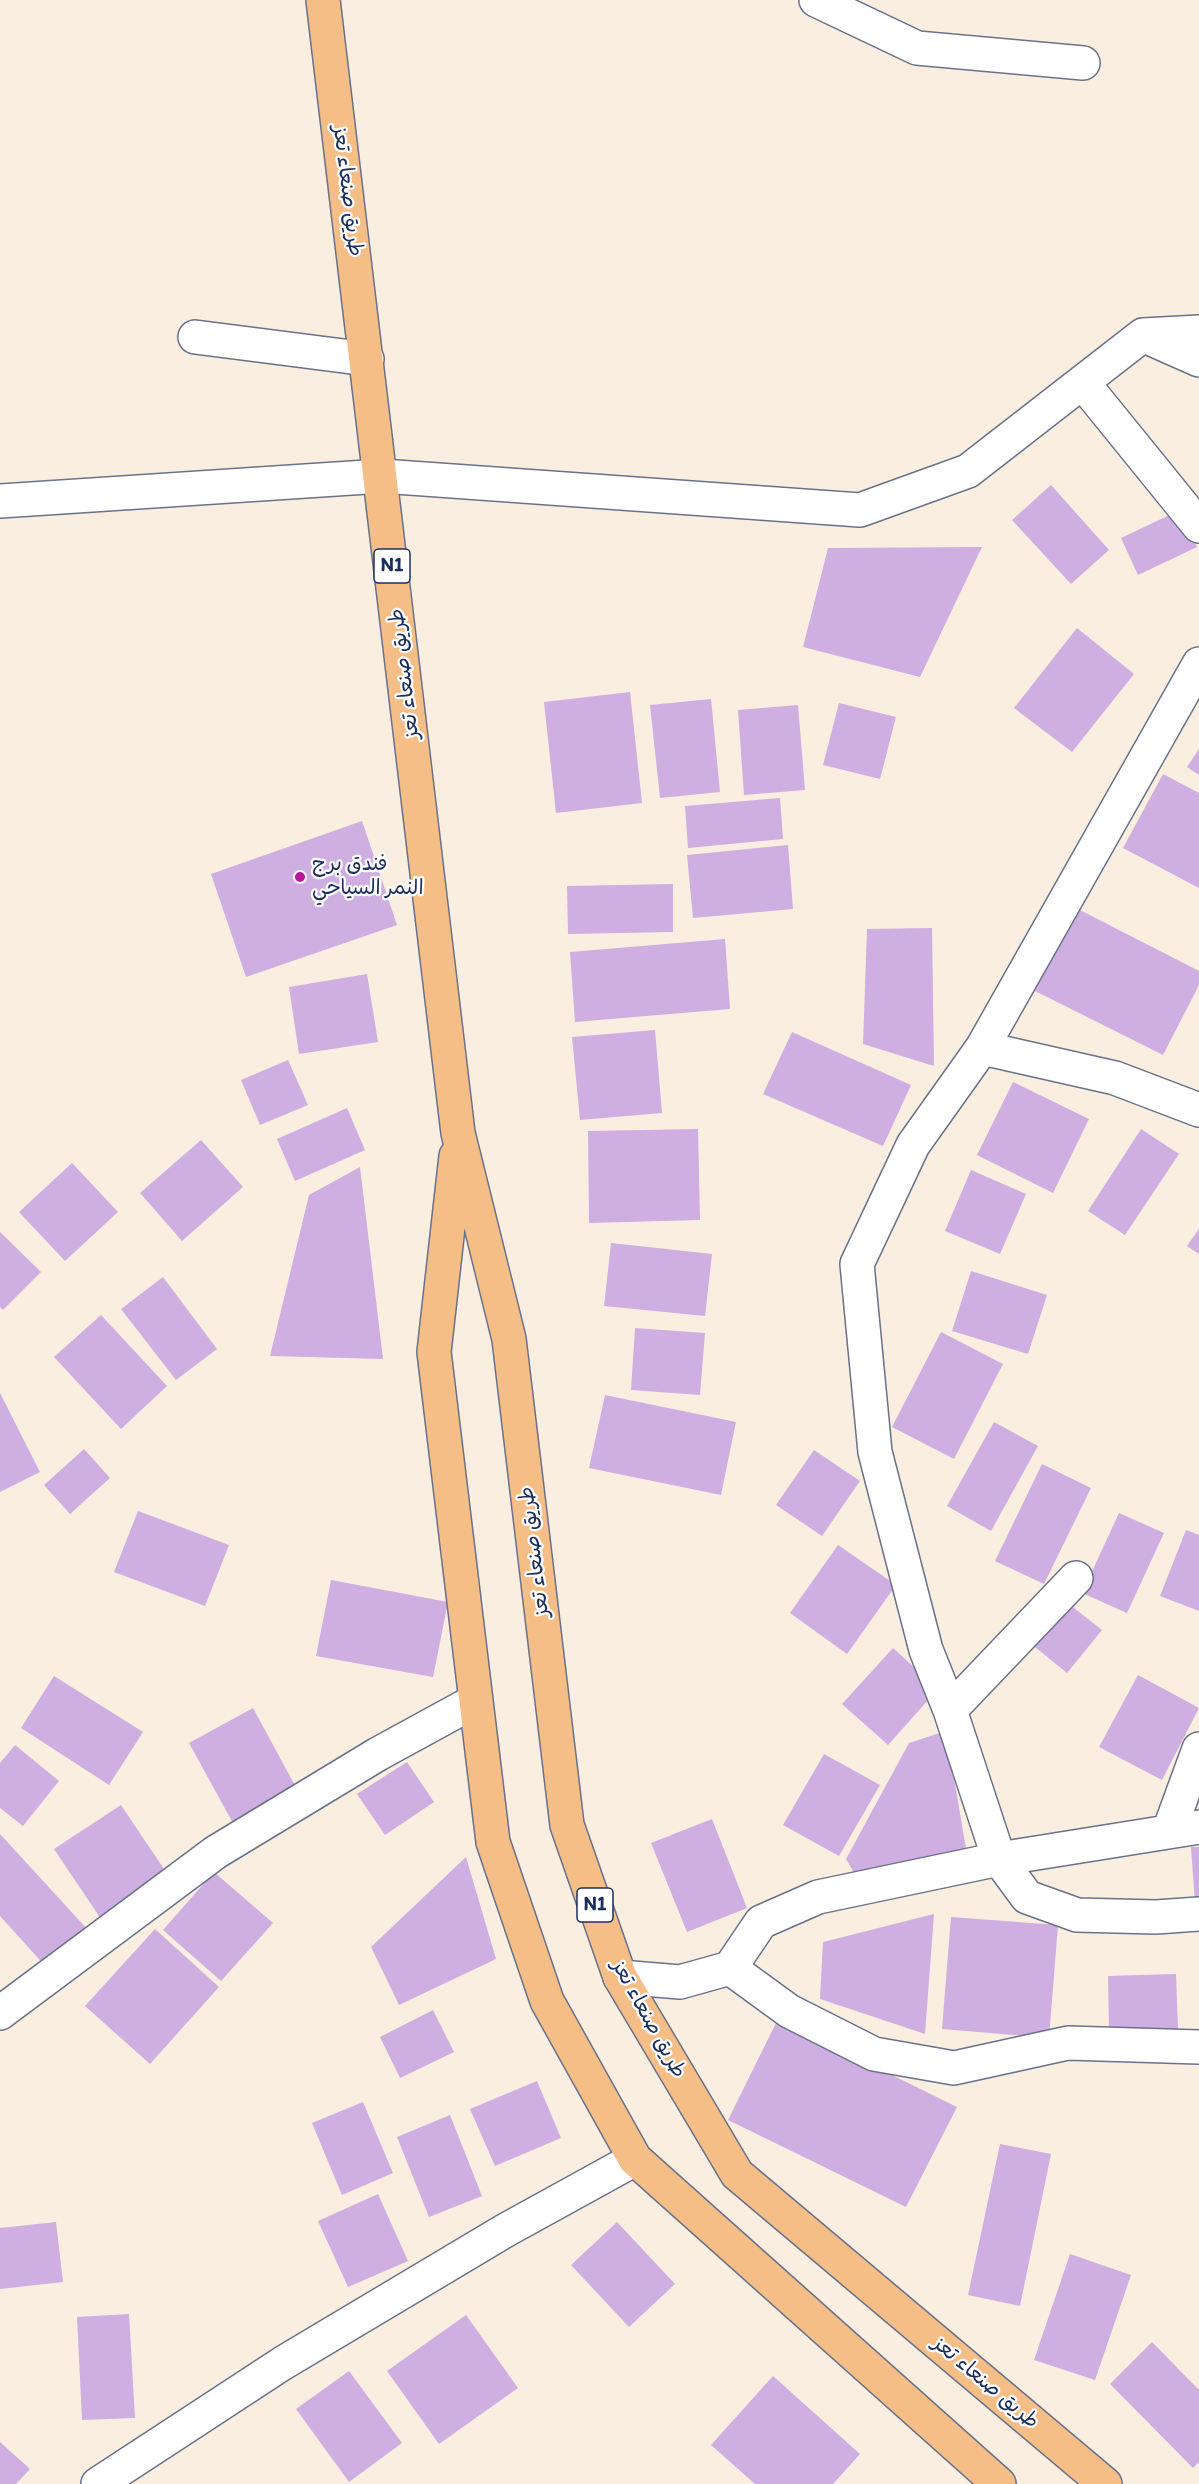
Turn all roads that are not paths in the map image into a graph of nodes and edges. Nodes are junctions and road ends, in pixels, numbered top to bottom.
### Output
1 (323, 0) edge
2 (816, 0) edge
3 (1083, 63) dead end
4 (1199, 332) edge
5 (1143, 335) junction
6 (195, 337) dead end
7 (368, 359) junction
8 (1199, 360) edge
9 (1083, 383) junction
10 (382, 476) junction
11 (0, 501) edge
12 (1199, 526) edge
13 (1199, 664) edge
14 (982, 1048) junction
15 (1199, 1110) edge
16 (458, 1133) junction
17 (1076, 1578) dead end
18 (475, 1701) junction
19 (950, 1710) junction
20 (1199, 1749) edge
21 (1184, 1829) edge
22 (999, 1859) junction
23 (1199, 1914) edge
24 (729, 1968) junction
25 (620, 1977) junction
26 (0, 2013) edge
27 (1199, 2047) edge
28 (635, 2159) junction
29 (98, 2484) edge
30 (999, 2484) edge
31 (1105, 2484) edge

1 - 7 highway, طريق صنعاء تعز / N1
2 - 3 street
4 - 5 street
5 - 8 street
5 - 9 street
6 - 7 street
7 - 10 highway, طريق صنعاء تعز / N1
9 - 10 street
9 - 12 street
10 - 11 street
10 - 16 highway, طريق صنعاء تعز / N1
13 - 14 street
14 - 15 street
14 - 19 street
16 - 18 highway, طريق صنعاء تعز / N1
16 - 25 highway, طريق صنعاء تعز / N1
17 - 19 street
18 - 26 street
18 - 28 highway, طريق صنعاء تعز / N1
19 - 22 street
20 - 21 street
21 - 22 street
22 - 23 street
22 - 24 street
24 - 25 street
24 - 27 street
25 - 31 highway, طريق صنعاء تعز / N1
28 - 29 street
28 - 30 highway, طريق صنعاء تعز / N1

